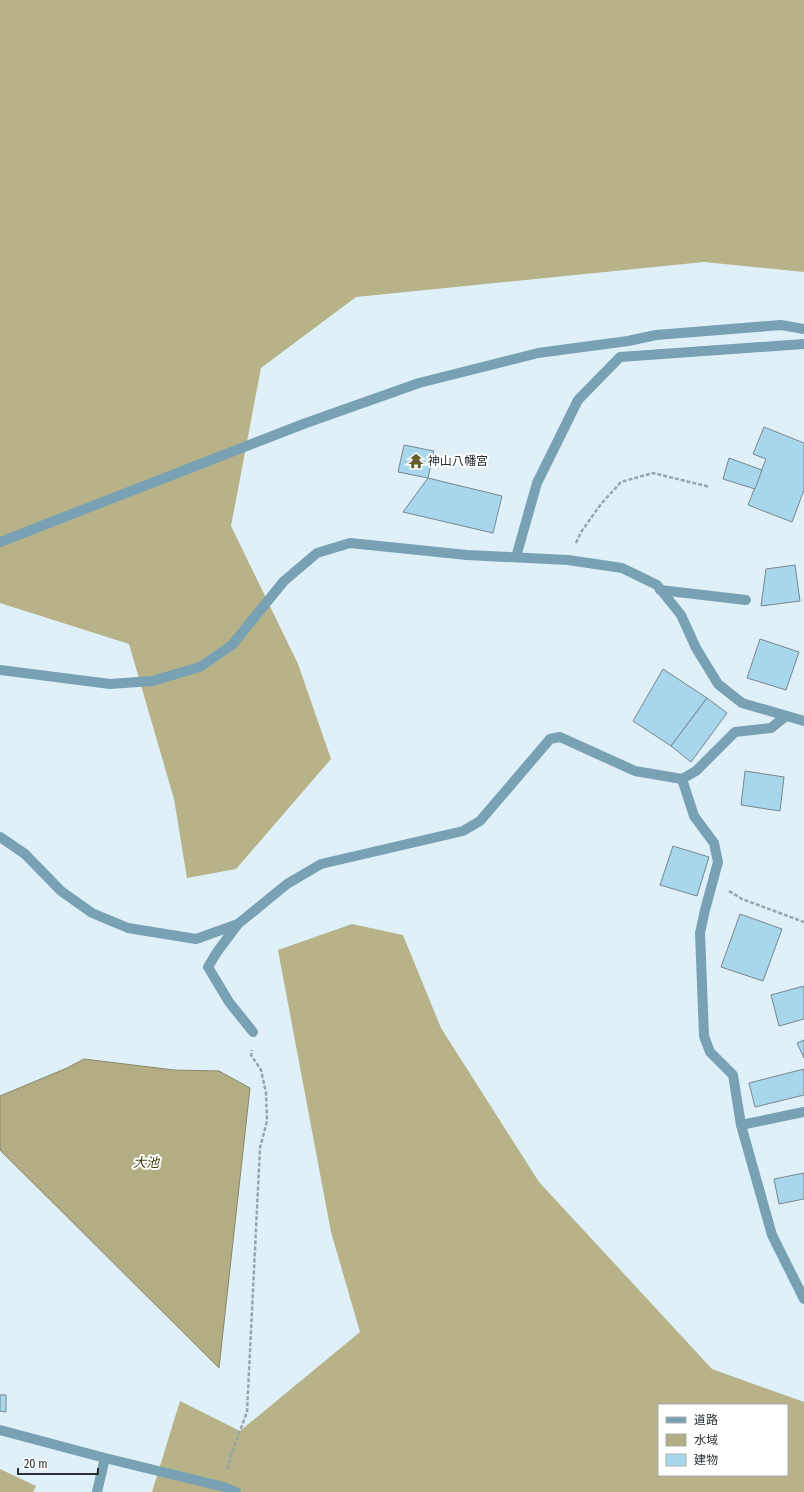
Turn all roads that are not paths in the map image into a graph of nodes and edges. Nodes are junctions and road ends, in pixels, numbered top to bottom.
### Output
1 (804, 329) edge
2 (804, 344) edge
3 (0, 542) edge
4 (516, 557) junction
5 (660, 590) junction
6 (746, 600) dead end
7 (0, 670) edge
8 (786, 716) junction
9 (804, 721) edge
10 (682, 779) junction
11 (0, 837) edge
12 (238, 924) junction
13 (253, 1032) road end
14 (804, 1112) edge
15 (741, 1125) junction
16 (804, 1299) edge
17 (0, 1430) edge
18 (105, 1458) junction
19 (97, 1492) edge
20 (236, 1492) edge

1 - 3 street
2 - 4 street
4 - 5 street
4 - 7 street
5 - 6 street
5 - 8 street
8 - 9 street
8 - 10 street
10 - 12 street
10 - 15 street
11 - 12 street
12 - 13 street
14 - 15 street
15 - 16 street
17 - 18 street
18 - 19 street
18 - 20 street

